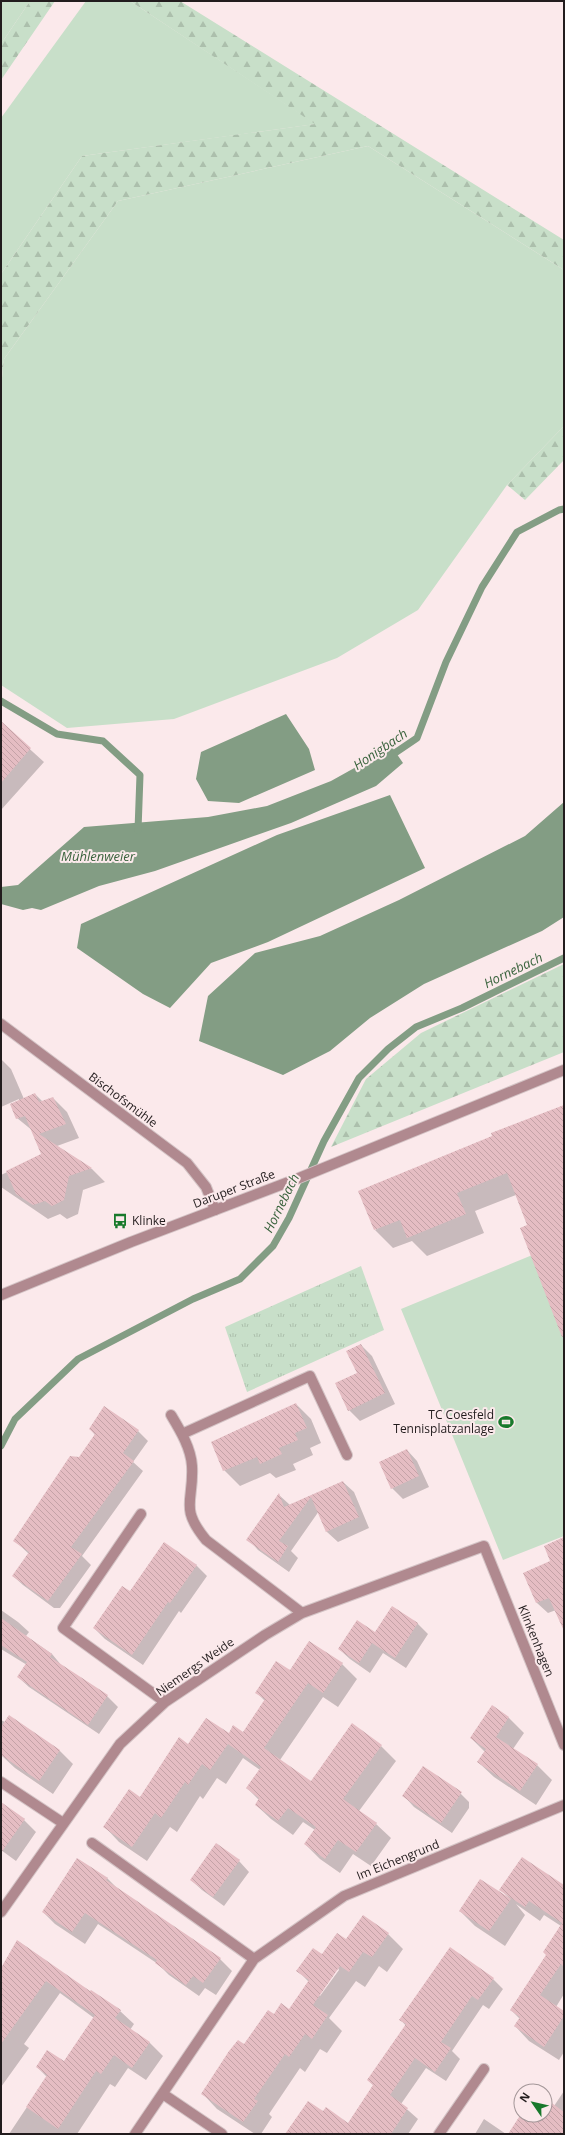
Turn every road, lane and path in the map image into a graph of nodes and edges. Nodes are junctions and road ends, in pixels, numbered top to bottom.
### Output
1 (1, 1024) edge
2 (564, 1070) edge
3 (215, 1210) junction
4 (1, 1294) edge
5 (171, 1415) dead end
6 (182, 1434) junction
7 (347, 1455) dead end
8 (141, 1514) dead end
9 (484, 1546) joint
10 (302, 1613) junction
11 (165, 1702) junction
12 (564, 1745) edge
13 (1, 1782) edge
14 (564, 1805) edge
15 (63, 1823) junction
16 (92, 1843) dead end
17 (1, 1912) edge
18 (254, 1959) junction
19 (484, 2069) dead end
20 (163, 2094) junction
21 (135, 2134) edge
22 (222, 2134) edge
23 (439, 2134) edge

1 - 3 street, Bischofsmühle
2 - 3 street, Daruper Straße
3 - 4 street, Daruper Straße
5 - 6 street
6 - 7 street
6 - 10 street
8 - 11 street
9 - 10 street, Niemergs Weide
9 - 12 street, Klinkenhagen
10 - 11 street, Niemergs Weide
11 - 15 street, Niemergs Weide
13 - 15 street
14 - 18 street, Im Eichengrund
15 - 17 street, Niemergs Weide
16 - 18 street
18 - 20 street, Im Eichengrund
19 - 23 street
20 - 21 street, Im Eichengrund
20 - 22 street

